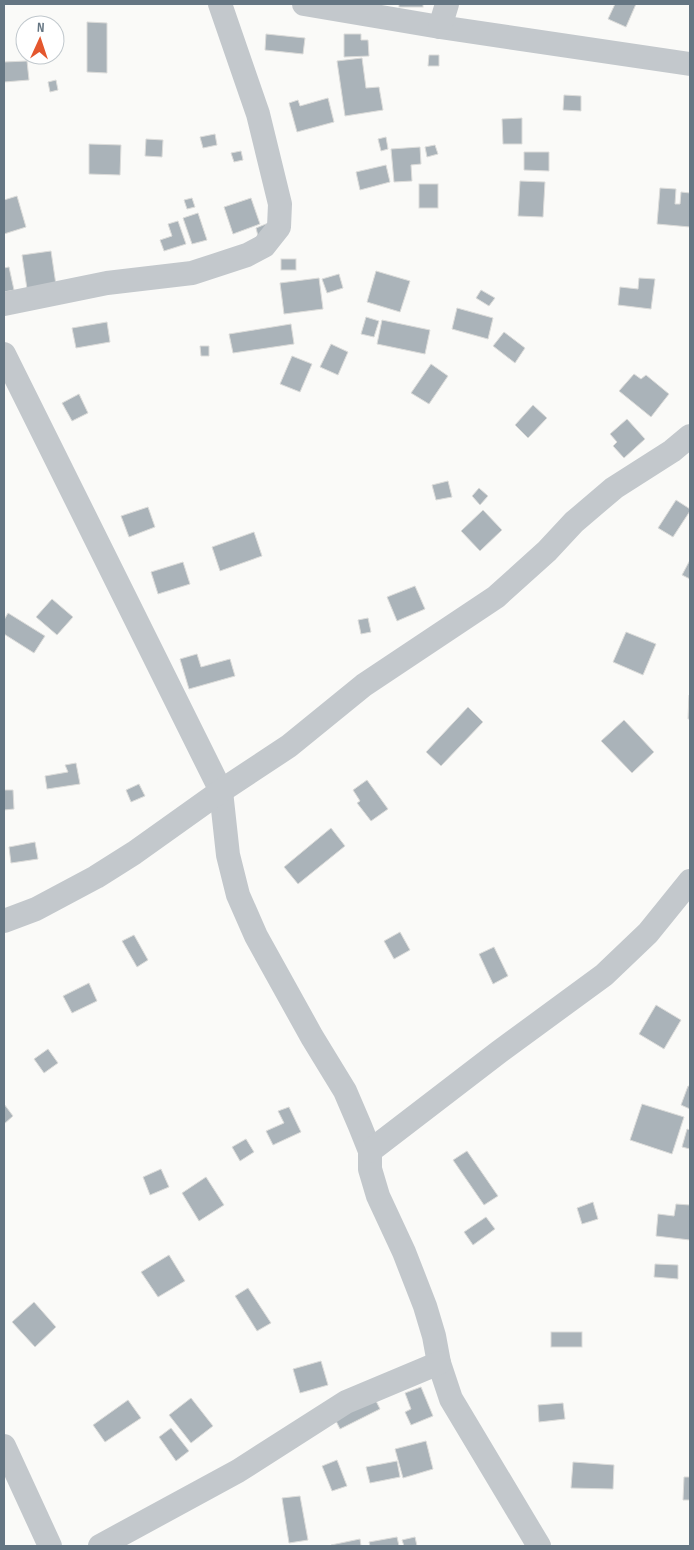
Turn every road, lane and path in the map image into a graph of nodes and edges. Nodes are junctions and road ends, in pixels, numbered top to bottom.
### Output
1 (220, 4) edge
2 (304, 4) edge
3 (446, 4) edge
4 (440, 27) junction
5 (690, 64) edge
6 (4, 304) edge
7 (4, 354) edge
8 (690, 436) edge
9 (221, 791) junction
10 (690, 881) edge
11 (4, 921) edge
12 (370, 1151) junction
13 (439, 1363) junction
14 (4, 1446) edge
15 (50, 1546) edge
16 (100, 1546) edge
17 (539, 1546) edge

1 - 6 street
2 - 4 street
3 - 4 street
4 - 5 street
7 - 9 street
8 - 9 street
9 - 11 street
9 - 12 street
10 - 12 street
12 - 13 street
13 - 16 street
13 - 17 street
14 - 15 street

